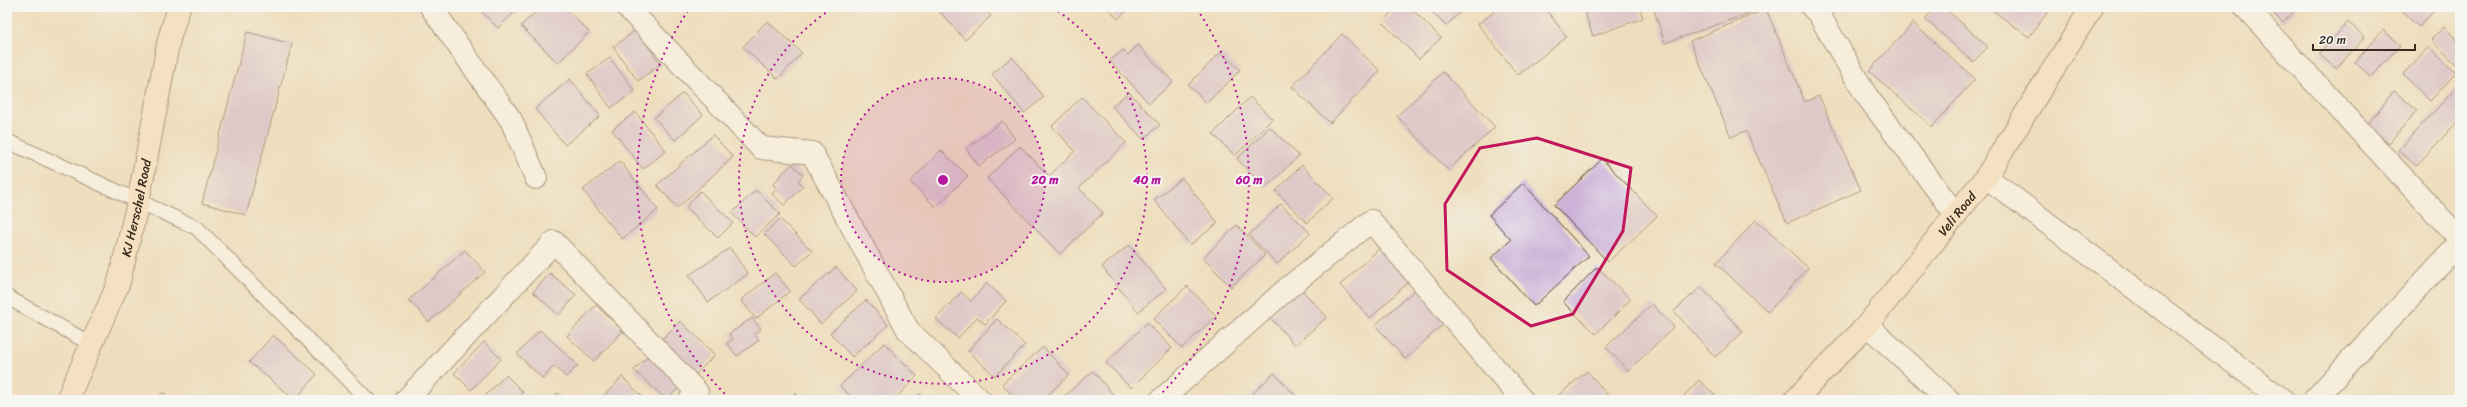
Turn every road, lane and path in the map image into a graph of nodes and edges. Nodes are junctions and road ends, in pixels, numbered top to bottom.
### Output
1 (179, 7) edge
2 (431, 7) edge
3 (627, 7) edge
4 (1812, 7) edge
5 (2092, 7) edge
6 (2245, 7) edge
7 (7, 141) edge
8 (1986, 177) junction
9 (536, 178) dead end
10 (138, 202) junction
11 (1956, 215) junction
12 (2460, 240) edge
13 (2460, 243) edge
14 (7, 297) edge
15 (1867, 325) junction
16 (92, 344) junction
17 (67, 400) edge
18 (368, 400) edge
19 (406, 400) edge
20 (690, 400) edge
21 (980, 400) edge
22 (1161, 400) edge
23 (1522, 400) edge
24 (1795, 400) edge
25 (1949, 400) edge
26 (2283, 400) edge
27 (2314, 400) edge

1 - 10 main road, KJ Herschel Road
2 - 9 street
3 - 21 street
4 - 11 street
5 - 8 main road, Veli Road
6 - 12 street
7 - 10 lane
8 - 11 main road, Veli Road
8 - 26 street
10 - 16 main road, KJ Herschel Road
10 - 18 lane
11 - 15 main road, Veli Road
13 - 27 street
14 - 16 lane
15 - 24 main road, Veli Road
15 - 25 street
16 - 17 main road, KJ Herschel Road
19 - 20 street
22 - 23 street

